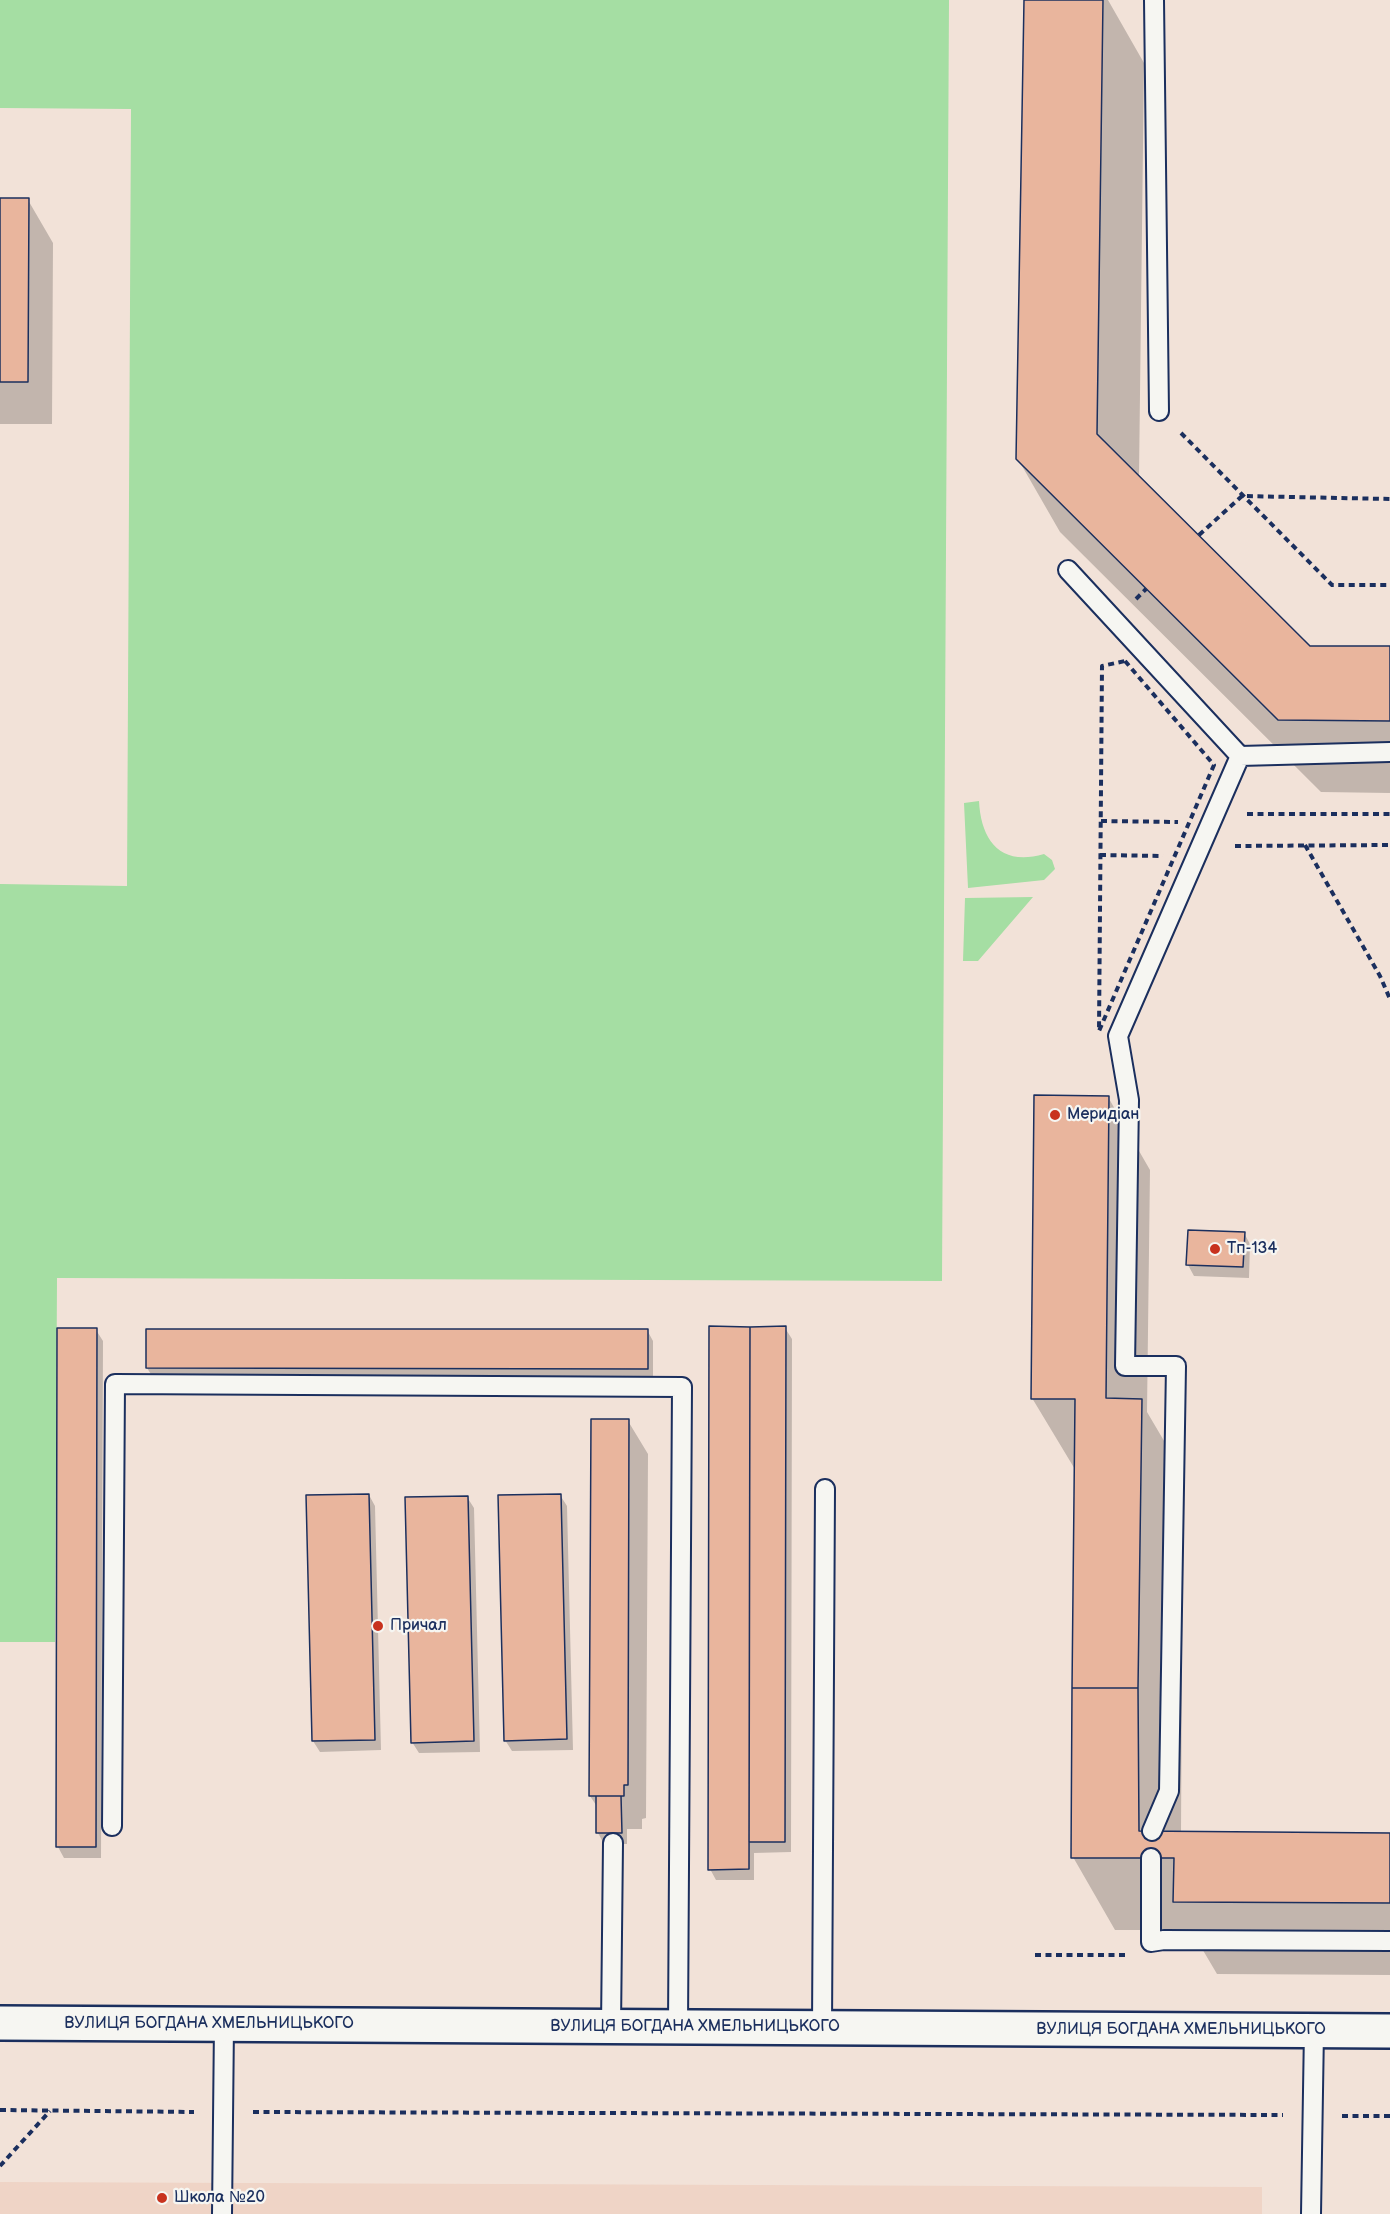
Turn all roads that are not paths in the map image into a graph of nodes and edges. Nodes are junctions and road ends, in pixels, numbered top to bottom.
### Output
1 (1154, 0) edge
2 (1160, 411) road end
3 (1068, 570) dead end
4 (1390, 752) edge
5 (1240, 756) junction
6 (825, 1489) dead end
7 (112, 1826) dead end
8 (1152, 1831) dead end
9 (613, 1843) dead end
10 (1151, 1858) dead end
11 (1390, 1941) edge
12 (0, 2023) edge
13 (224, 2024) junction
14 (611, 2026) junction
15 (678, 2026) junction
16 (822, 2027) junction
17 (1314, 2030) junction
18 (1390, 2031) edge
19 (222, 2214) edge
20 (1311, 2214) edge

1 - 2 lane
3 - 5 lane
4 - 5 lane
5 - 8 lane
6 - 16 lane
7 - 15 lane
9 - 14 lane
10 - 11 lane
12 - 13 street, ВУЛИЦЯ БОГДАНА ХМЕЛЬНИЦЬКОГО
13 - 14 street, ВУЛИЦЯ БОГДАНА ХМЕЛЬНИЦЬКОГО
13 - 19 lane
14 - 15 street, ВУЛИЦЯ БОГДАНА ХМЕЛЬНИЦЬКОГО
15 - 16 street, ВУЛИЦЯ БОГДАНА ХМЕЛЬНИЦЬКОГО
16 - 17 street, ВУЛИЦЯ БОГДАНА ХМЕЛЬНИЦЬКОГО
17 - 18 street, ВУЛИЦЯ БОГДАНА ХМЕЛЬНИЦЬКОГО
17 - 20 lane

